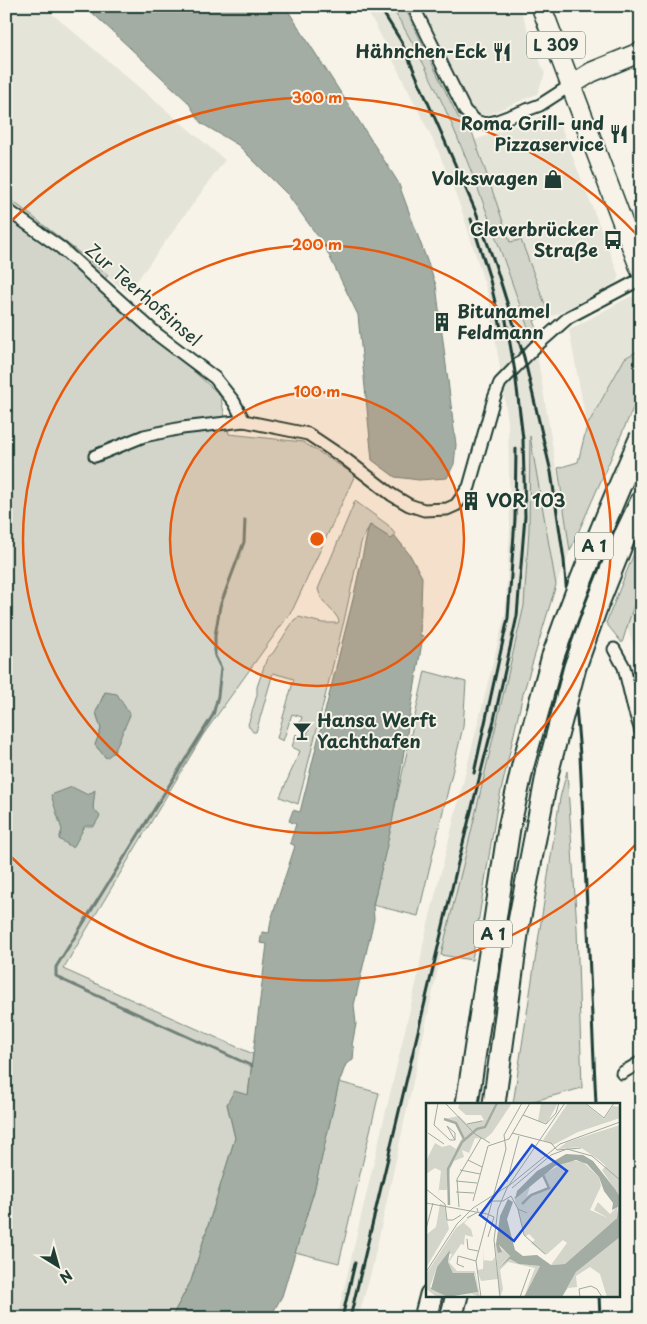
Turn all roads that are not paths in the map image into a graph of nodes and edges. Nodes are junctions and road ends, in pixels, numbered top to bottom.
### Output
1 (413, 6) edge
2 (542, 6) edge
3 (641, 52) edge
4 (571, 85) junction
5 (6, 209) edge
6 (641, 271) edge
7 (641, 279) edge
8 (244, 421) junction
9 (641, 438) edge
10 (95, 456) dead end
11 (641, 502) edge
12 (614, 649) dead end
13 (641, 731) edge
14 (641, 1062) edge
15 (622, 1073) dead end
16 (467, 1103) edge
17 (494, 1103) edge
18 (431, 1296) edge
19 (457, 1296) edge
20 (425, 1318) edge
21 (452, 1318) edge

1 - 4 street
2 - 4 main road, L 309
3 - 4 main road
4 - 6 main road, L 309
5 - 8 street, Zur Teerhofsinsel
7 - 8 street
8 - 10 street
9 - 16 highway, A 1, bridge
11 - 17 highway, A 1, bridge
12 - 13 street
14 - 15 street
18 - 20 highway
19 - 21 highway

